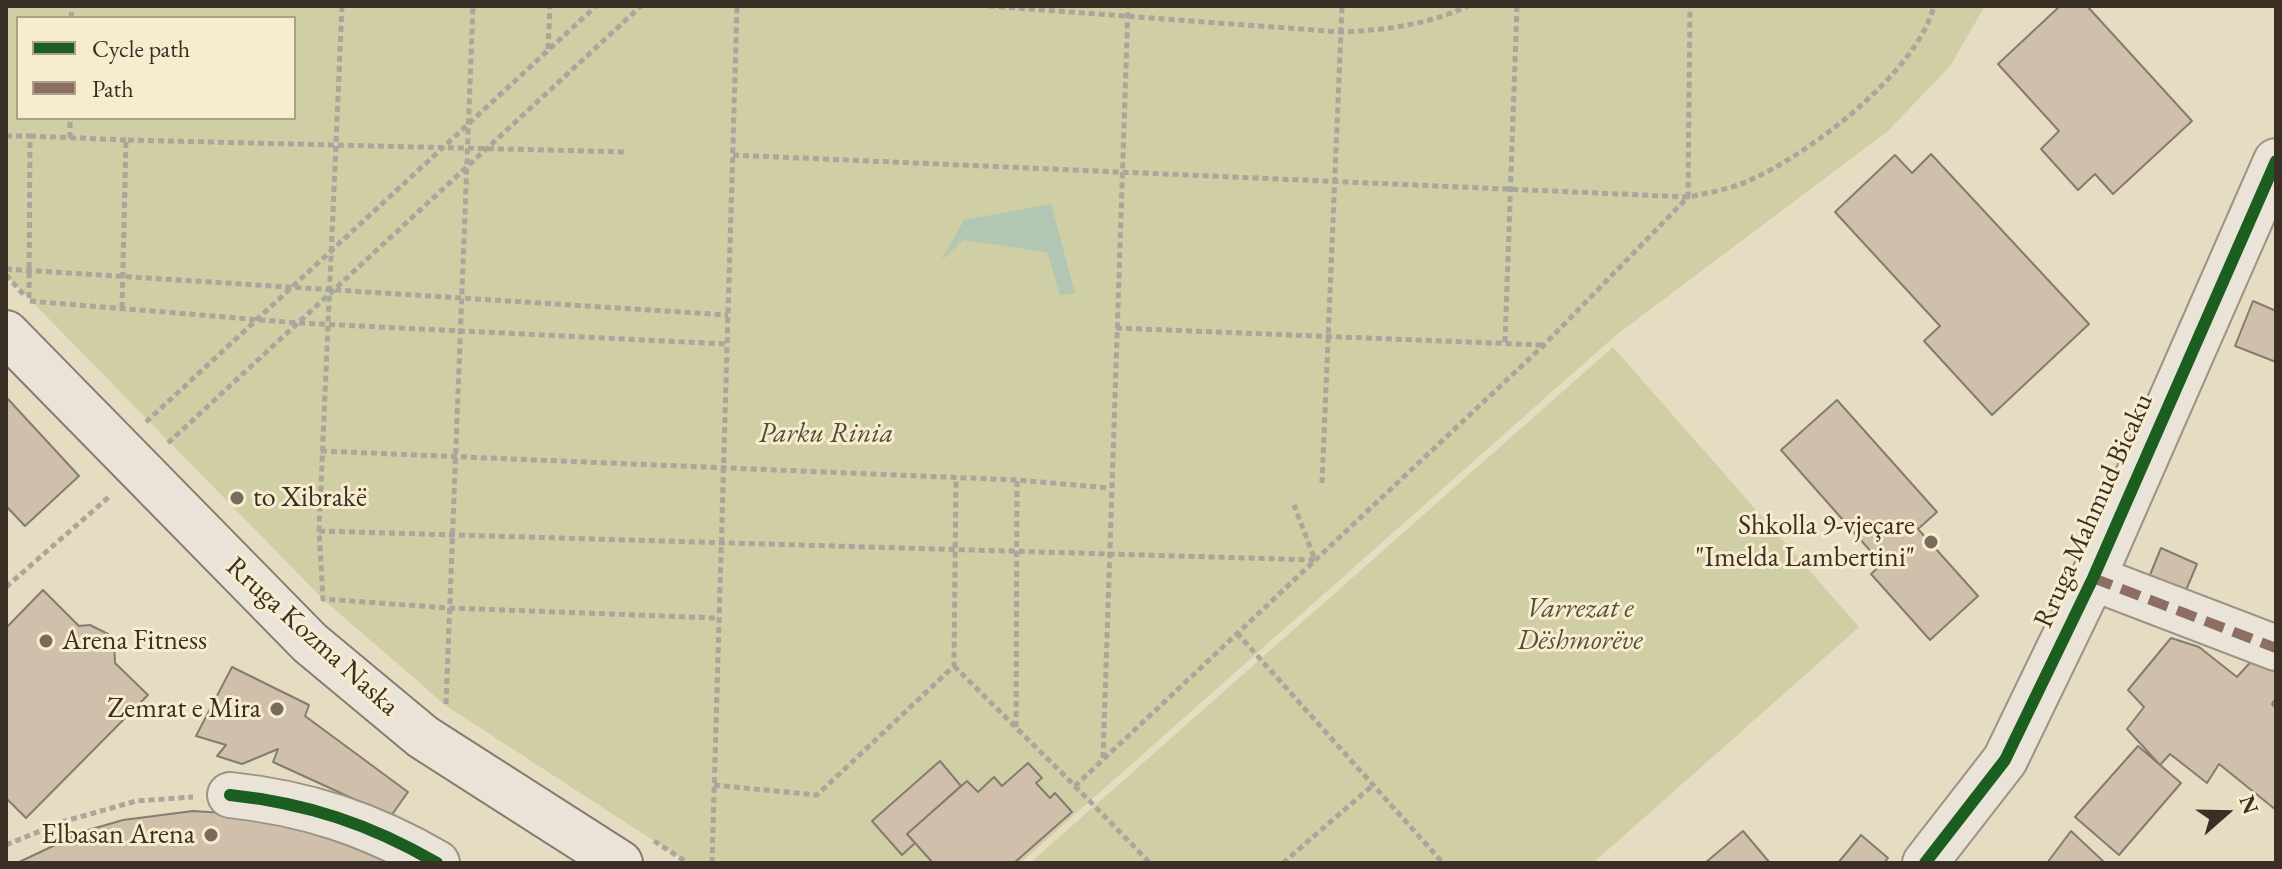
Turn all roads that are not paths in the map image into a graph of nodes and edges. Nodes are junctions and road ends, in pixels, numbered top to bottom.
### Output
1 (2276, 161) edge
2 (25, 315) edge
3 (2093, 578) junction
4 (2276, 648) edge
5 (230, 795) road end
6 (635, 850) edge
7 (437, 863) edge
8 (1925, 863) edge

1 - 3 street, Rruga Mahmud Bicaku
2 - 6 street, Rruga Kozma Naska
3 - 4 street
3 - 8 street, Rruga Mahmud Bicaku
5 - 7 street

